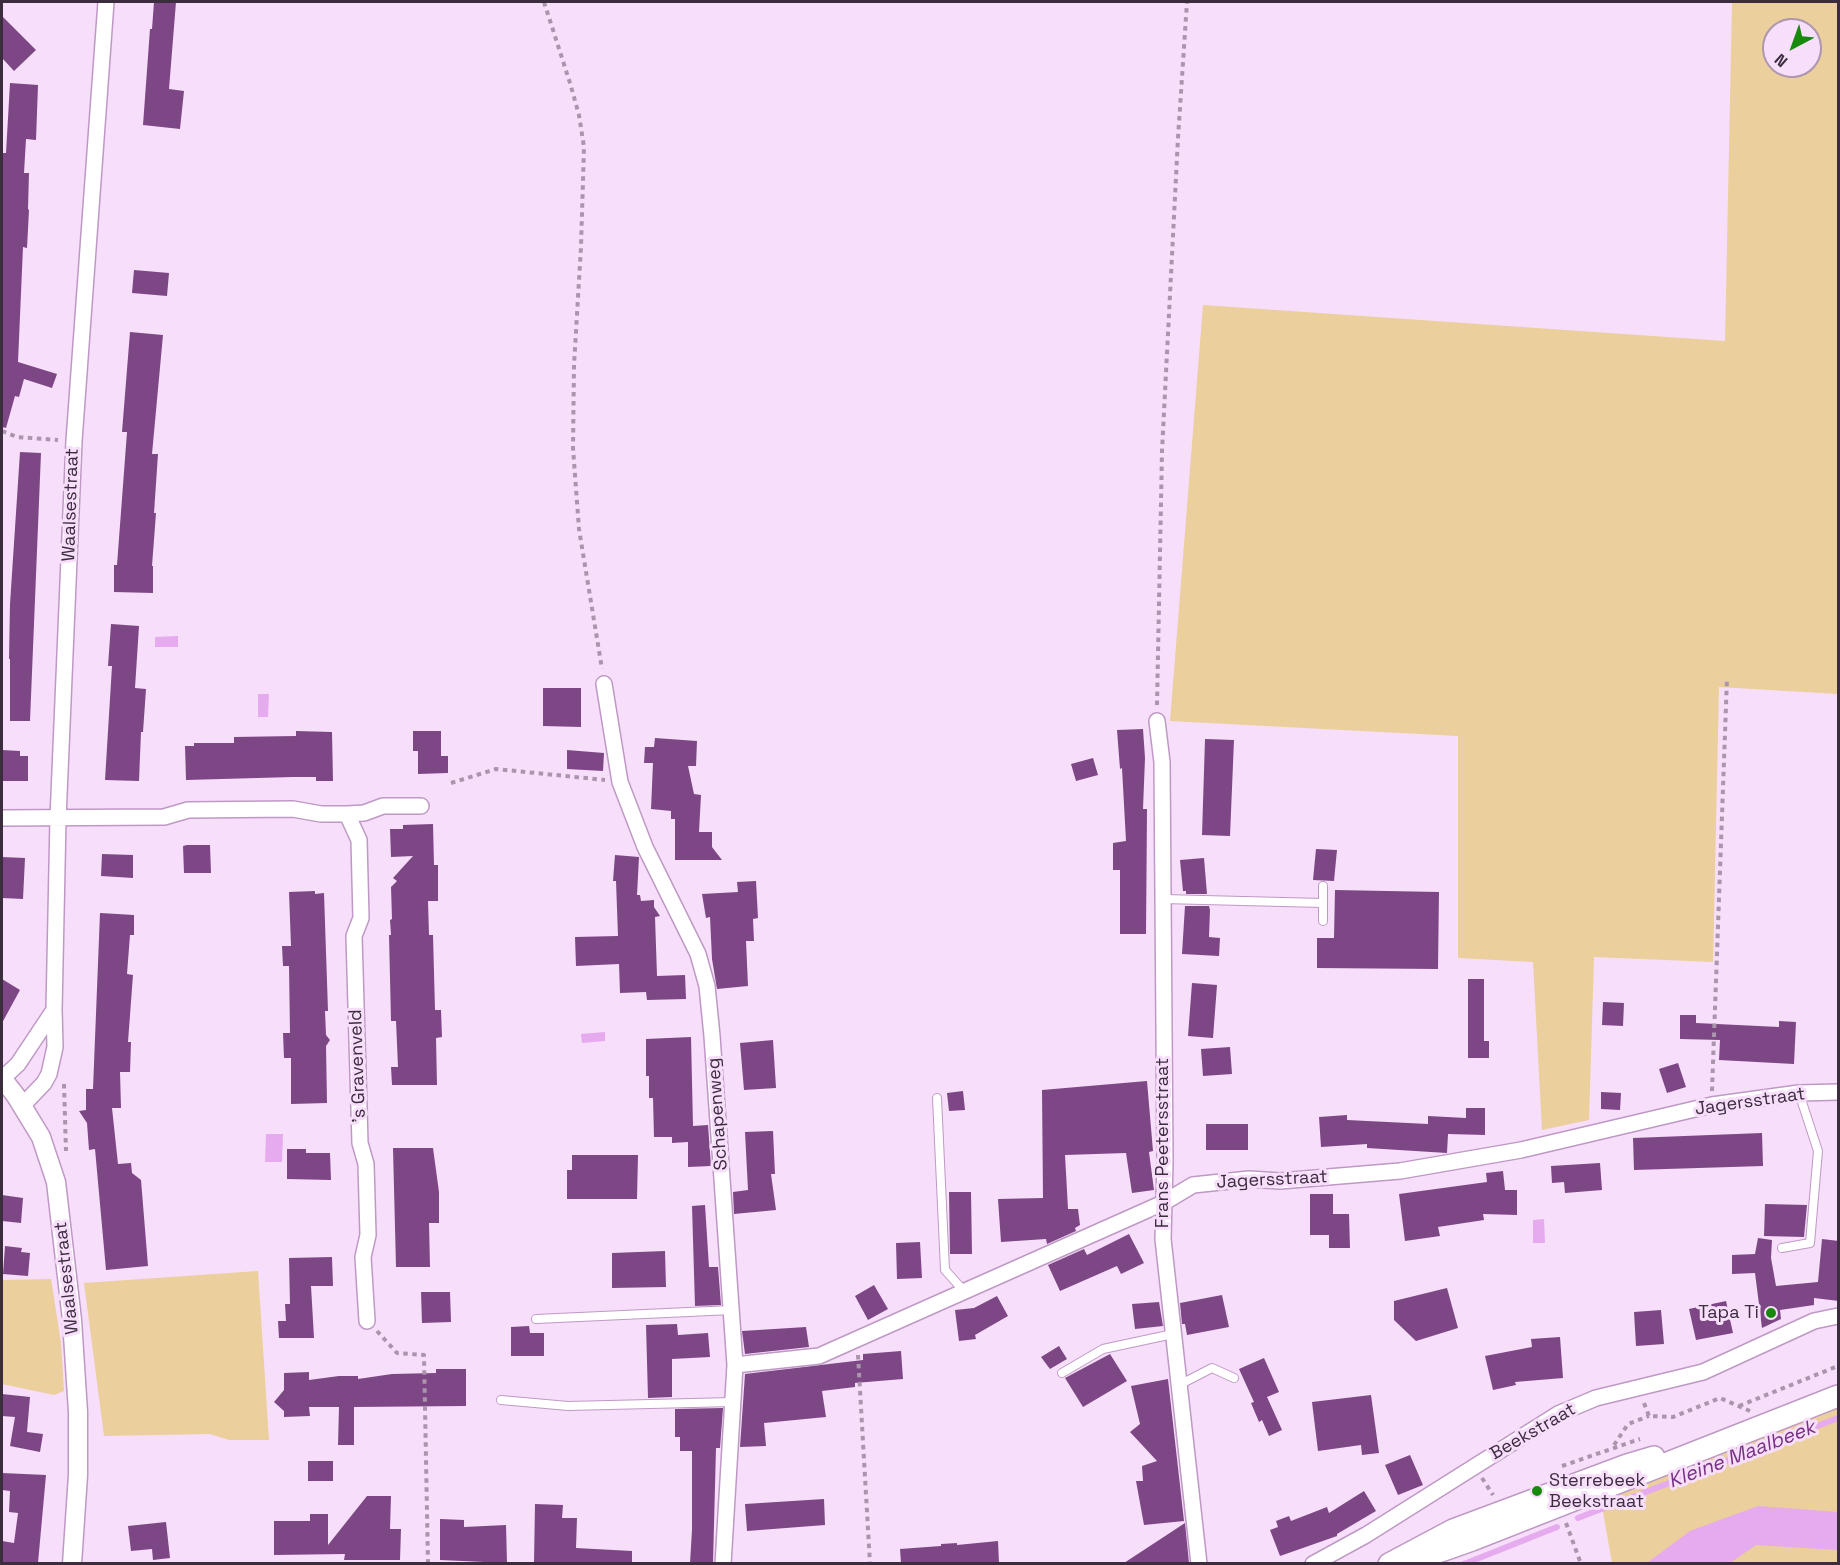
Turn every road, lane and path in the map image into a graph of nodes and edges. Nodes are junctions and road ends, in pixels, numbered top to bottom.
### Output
1 (106, 2) edge
2 (544, 2) edge
3 (1187, 2) edge
4 (2, 431) edge
5 (74, 441) junction
6 (1727, 678) dead end
7 (604, 684) joint
8 (1157, 721) joint
9 (620, 782) junction
10 (451, 783) dead end
11 (421, 806) dead end
12 (347, 814) junction
13 (2, 818) edge
14 (58, 819) junction
15 (1323, 886) dead end
16 (1162, 899) junction
17 (1323, 903) junction
18 (1323, 921) dead end
19 (54, 1010) junction
20 (2, 1078) edge
21 (64, 1080) dead end
22 (1839, 1092) edge
23 (1800, 1093) junction
24 (937, 1098) dead end
25 (1712, 1105) junction
26 (22, 1106) junction
27 (56, 1182) junction
28 (1163, 1203) junction
29 (1782, 1248) dead end
30 (964, 1291) junction
31 (732, 1310) junction
32 (1839, 1316) edge
33 (536, 1319) dead end
34 (367, 1321) joint
35 (1173, 1335) junction
36 (859, 1338) junction
37 (735, 1365) junction
38 (1839, 1366) edge
39 (1062, 1373) dead end
40 (1234, 1378) dead end
41 (1178, 1385) junction
42 (1638, 1388) junction
43 (1839, 1396) edge
44 (501, 1400) dead end
45 (733, 1402) junction
46 (1738, 1406) junction
47 (1649, 1416) junction
48 (1774, 1421) junction
49 (1753, 1429) junction
50 (1479, 1472) dead end
51 (1593, 1477) junction
52 (1498, 1503) dead end
53 (1560, 1505) junction
54 (72, 1563) edge
55 (428, 1563) edge
56 (723, 1563) edge
57 (870, 1563) edge
58 (1199, 1563) edge
59 (1313, 1563) edge
60 (1389, 1563) edge
61 (1404, 1563) edge
62 (1581, 1563) edge

1 - 5 street, Waalsestraat
2 - 7 path
3 - 8 path
4 - 5 path
5 - 14 street, Waalsestraat
6 - 25 path
7 - 9 street, Schapenweg
8 - 16 street, Frans Peetersstraat
9 - 10 path
9 - 31 street, Schapenweg
11 - 12 street
12 - 14 street
12 - 34 street, 's Gravenveld
13 - 14 street
14 - 19 street, Waalsestraat
15 - 17 lane
16 - 17 lane
16 - 28 street, Frans Peetersstraat
17 - 18 lane
19 - 20 street
19 - 26 street, Waalsestraat
20 - 26 street
21 - 27 path
22 - 23 street, Jagersstraat
23 - 25 street, Jagersstraat
23 - 29 lane
24 - 30 lane
25 - 28 street, Jagersstraat
26 - 27 street, Waalsestraat
27 - 54 street, Waalsestraat
28 - 30 street, Jagersstraat
28 - 35 street, Frans Peetersstraat
30 - 36 street, Jagersstraat
31 - 33 lane
31 - 37 street, Schapenweg
32 - 42 street, Beekstraat
34 - 55 path
35 - 39 lane
35 - 41 street, Frans Peetersstraat
36 - 37 street, Jagersstraat
36 - 57 path
37 - 45 street, Schapenweg
38 - 46 path
40 - 41 lane
41 - 58 street, Frans Peetersstraat
42 - 47 path
42 - 59 street, Beekstraat
43 - 48 main road
44 - 45 lane
45 - 56 street, Schapenweg
46 - 47 path
46 - 48 path
47 - 51 path
48 - 49 main road
49 - 51 main road
49 - 53 main road
50 - 52 path
51 - 53 main road
53 - 60 main road
53 - 61 main road
53 - 62 path

